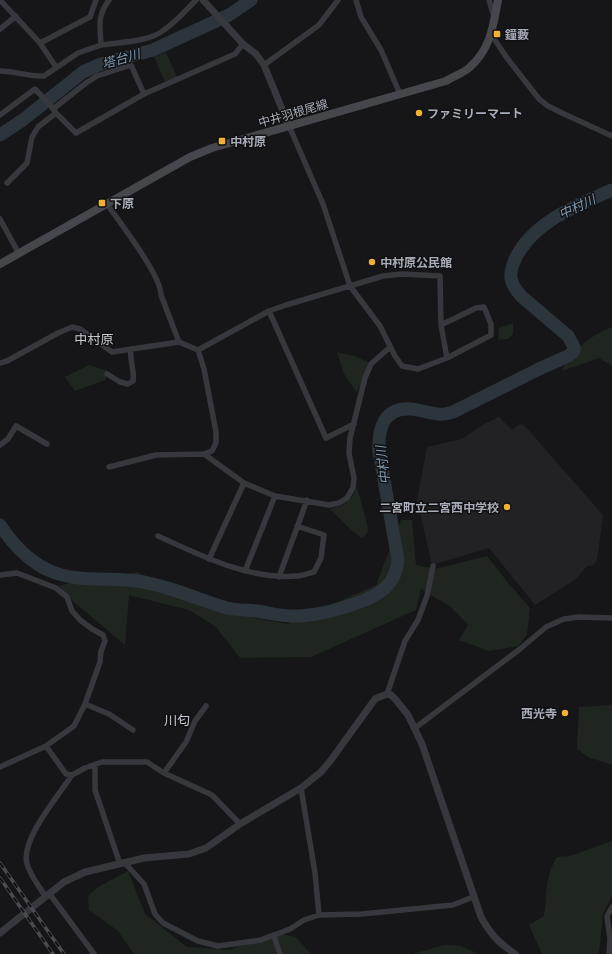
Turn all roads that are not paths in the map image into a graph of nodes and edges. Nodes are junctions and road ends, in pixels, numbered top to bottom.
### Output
1 (0, 0) edge
2 (96, 0) edge
3 (109, 0) edge
4 (196, 0) edge
5 (203, 0) edge
6 (338, 0) edge
7 (356, 0) edge
8 (490, 0) edge
9 (498, 0) edge
10 (16, 16) junction
11 (494, 19) junction
12 (0, 29) edge
13 (492, 34) junction
14 (40, 43) junction
15 (243, 44) junction
16 (101, 45) junction
17 (264, 65) junction
18 (56, 67) junction
19 (0, 71) edge
20 (144, 94) junction
21 (400, 94) junction
22 (53, 109) junction
23 (0, 115) edge
24 (289, 126) junction
25 (612, 136) edge
26 (7, 183) dead end
27 (107, 204) junction
28 (0, 219) edge
29 (19, 254) junction
30 (0, 264) edge
31 (350, 286) junction
32 (269, 311) junction
33 (440, 326) junction
34 (179, 342) junction
35 (390, 347) junction
36 (131, 349) junction
37 (198, 350) junction
38 (447, 358) junction
39 (0, 363) edge
40 (107, 374) dead end
41 (354, 424) junction
42 (0, 444) edge
43 (47, 444) dead end
44 (204, 454) junction
45 (109, 467) dead end
46 (244, 483) junction
47 (275, 496) junction
48 (307, 500) junction
49 (298, 526) junction
50 (158, 536) dead end
51 (209, 559) junction
52 (433, 566) dead end
53 (246, 571) junction
54 (0, 575) edge
55 (279, 577) junction
56 (612, 618) edge
57 (387, 694) junction
58 (85, 704) junction
59 (206, 706) dead end
60 (415, 728) junction
61 (133, 730) dead end
62 (46, 746) junction
63 (95, 765) junction
64 (0, 767) edge
65 (164, 773) junction
66 (72, 775) junction
67 (301, 788) junction
68 (240, 824) junction
69 (122, 863) junction
70 (45, 896) junction
71 (473, 897) junction
72 (612, 907) edge
73 (319, 915) junction
74 (0, 933) edge
75 (274, 936) junction
76 (94, 954) edge
77 (280, 954) edge
78 (515, 954) edge
79 (609, 954) edge

1 - 10 street
2 - 14 street
3 - 16 street
4 - 16 street
5 - 15 street
6 - 17 street
7 - 21 street
8 - 11 street
9 - 11 main road, 中井羽根尾線
10 - 12 street
10 - 14 street
11 - 13 main road, 中井羽根尾線
13 - 21 main road, 中井羽根尾線
13 - 25 street
14 - 18 street
15 - 17 street
15 - 20 street
16 - 18 street
17 - 24 street
18 - 19 street
20 - 22 street
20 - 22 street
21 - 24 main road, 中井羽根尾線
22 - 23 street
22 - 26 street
24 - 27 main road, 中井羽根尾線
24 - 31 street
27 - 29 main road, 中井羽根尾線
27 - 34 street
28 - 29 street
29 - 30 main road, 中井羽根尾線
31 - 32 street
31 - 33 street
31 - 35 street
32 - 37 street
32 - 41 street
33 - 38 street
33 - 38 street
34 - 36 street
34 - 37 street
35 - 38 street
35 - 41 street
36 - 39 street
36 - 40 street
37 - 44 street
41 - 48 street
42 - 43 street
44 - 45 street
44 - 46 street
46 - 47 street
46 - 51 street
47 - 48 street
47 - 53 street
48 - 49 street
49 - 55 street
49 - 55 street
50 - 51 street
51 - 53 street
52 - 57 street
53 - 55 street
54 - 58 street
56 - 60 street
57 - 60 street
57 - 67 street
58 - 61 street
58 - 62 street
59 - 65 street
60 - 71 street
62 - 64 street
62 - 66 street
63 - 65 street
63 - 66 street
63 - 69 street
65 - 68 street
66 - 70 street
67 - 68 street
67 - 73 street
68 - 69 street
69 - 70 street
69 - 75 street
70 - 74 street
70 - 76 street
71 - 73 street
71 - 78 street
72 - 79 street
73 - 75 street
75 - 77 street

